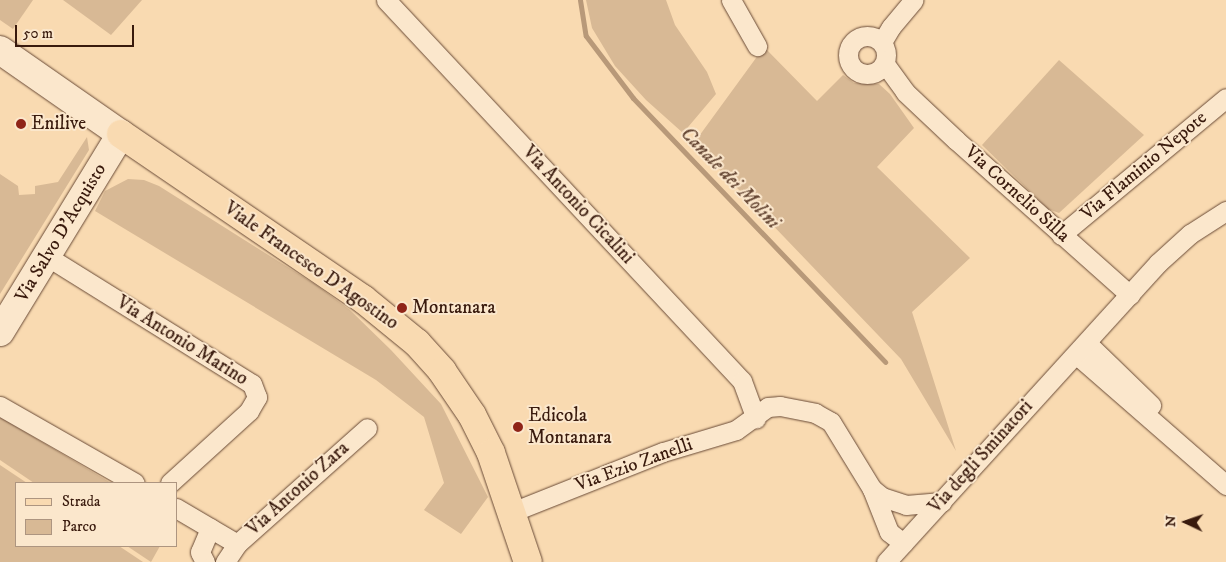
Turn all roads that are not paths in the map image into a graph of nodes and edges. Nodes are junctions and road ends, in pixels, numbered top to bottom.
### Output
1 (386, 0) edge
2 (731, 0) edge
3 (914, 0) edge
4 (882, 35) junction
5 (757, 46) dead end
6 (0, 50) edge
7 (880, 68) junction
8 (1226, 98) edge
9 (121, 134) junction
10 (1226, 211) edge
11 (1061, 235) junction
12 (48, 257) junction
13 (1130, 295) junction
14 (0, 332) edge
15 (1082, 349) junction
16 (0, 406) edge
17 (756, 419) junction
18 (367, 428) dead end
19 (133, 482) edge
20 (171, 482) edge
21 (1226, 485) edge
22 (872, 489) junction
23 (942, 502) junction
24 (178, 509) edge
25 (512, 512) junction
26 (210, 528) junction
27 (903, 543) junction
28 (237, 544) junction
29 (205, 562) edge
30 (225, 562) edge
31 (528, 562) edge
32 (886, 562) edge

1 - 17 street, Via Antonio Cicalini
2 - 5 street
3 - 4 street
4 - 7 street, Via Cornelio Silla
4 - 7 street
6 - 9 street, Viale Francesco D'Agostino
7 - 11 street, Via Cornelio Silla
8 - 11 street, Via Flaminio Nepote
9 - 12 street, Via Salvo D'Acquisto
9 - 25 main road, Viale Francesco D'Agostino
10 - 13 street, Via degli Sminatori
11 - 13 street, Via Cornelio Silla
12 - 14 street, Via Salvo D'Acquisto
12 - 20 street, Via Antonio Marino
13 - 15 street, Via degli Sminatori
15 - 21 street
15 - 23 street, Via degli Sminatori
16 - 19 street
17 - 22 street
17 - 25 street, Via Ezio Zanelli
18 - 28 street, Via Antonio Zara
22 - 23 street
22 - 27 street
23 - 27 street, Via degli Sminatori
24 - 26 street, Via Antonio Zara
25 - 31 main road, Viale Francesco D'Agostino
26 - 28 street, Via Antonio Zara
26 - 29 street
27 - 32 street, Via degli Sminatori
28 - 30 street

